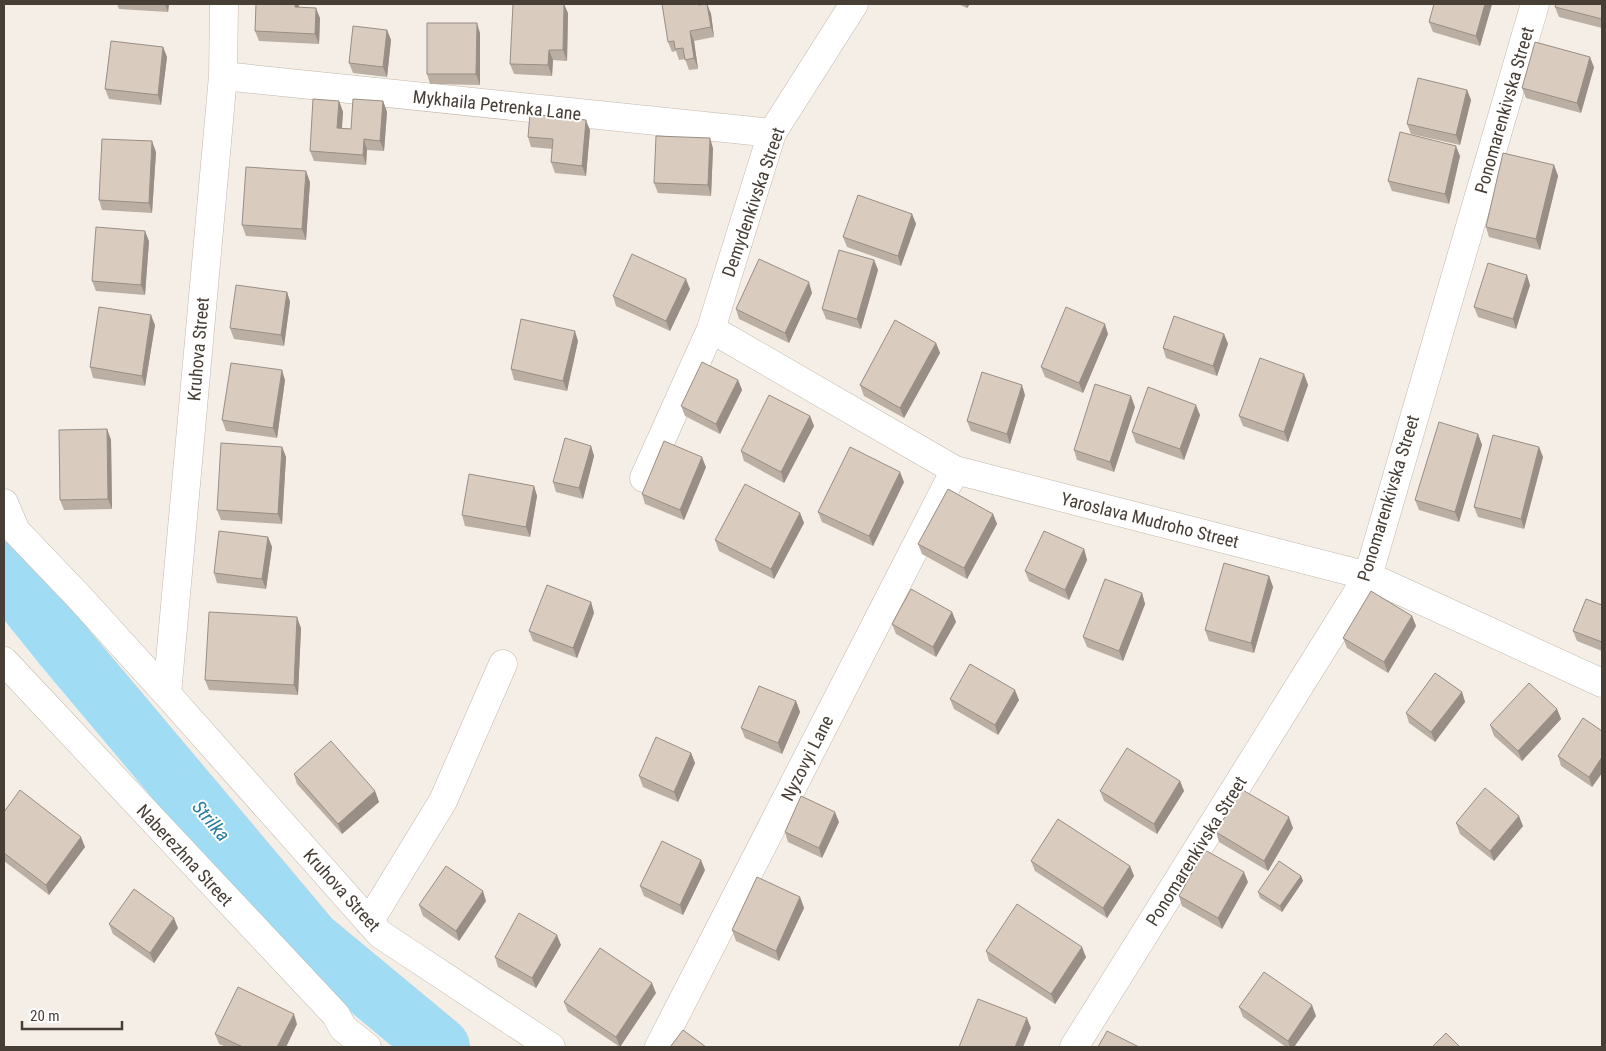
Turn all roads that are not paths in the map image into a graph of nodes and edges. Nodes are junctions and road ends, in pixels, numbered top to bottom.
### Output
1 (224, 4) edge
2 (854, 4) edge
3 (1534, 4) edge
4 (223, 76) junction
5 (772, 133) junction
6 (711, 330) junction
7 (955, 470) junction
8 (644, 478) dead end
9 (4, 503) edge
10 (1368, 576) junction
11 (4, 661) edge
12 (503, 664) dead end
13 (1602, 684) edge
14 (167, 694) junction
15 (369, 922) junction
16 (366, 1047) edge
17 (551, 1047) edge
18 (659, 1047) edge
19 (1074, 1047) edge

1 - 4 street, Kruhova Street
2 - 5 street, Demydenkivska Street
3 - 10 street, Ponomarenkivska Street
4 - 5 street, Mykhaila Petrenka Lane
4 - 14 street, Kruhova Street
5 - 6 street, Demydenkivska Street
6 - 7 street, Yaroslava Mudroho Street
6 - 8 street, Demydenkivska Street
7 - 10 street, Yaroslava Mudroho Street
7 - 18 street, Nyzovyi Lane
9 - 14 street, Kruhova Street
10 - 13 street, Yaroslava Mudroho Street
10 - 19 street, Ponomarenkivska Street
11 - 16 street, Naberezhna Street
12 - 15 street
14 - 15 street, Kruhova Street
15 - 17 street, Kruhova Street

